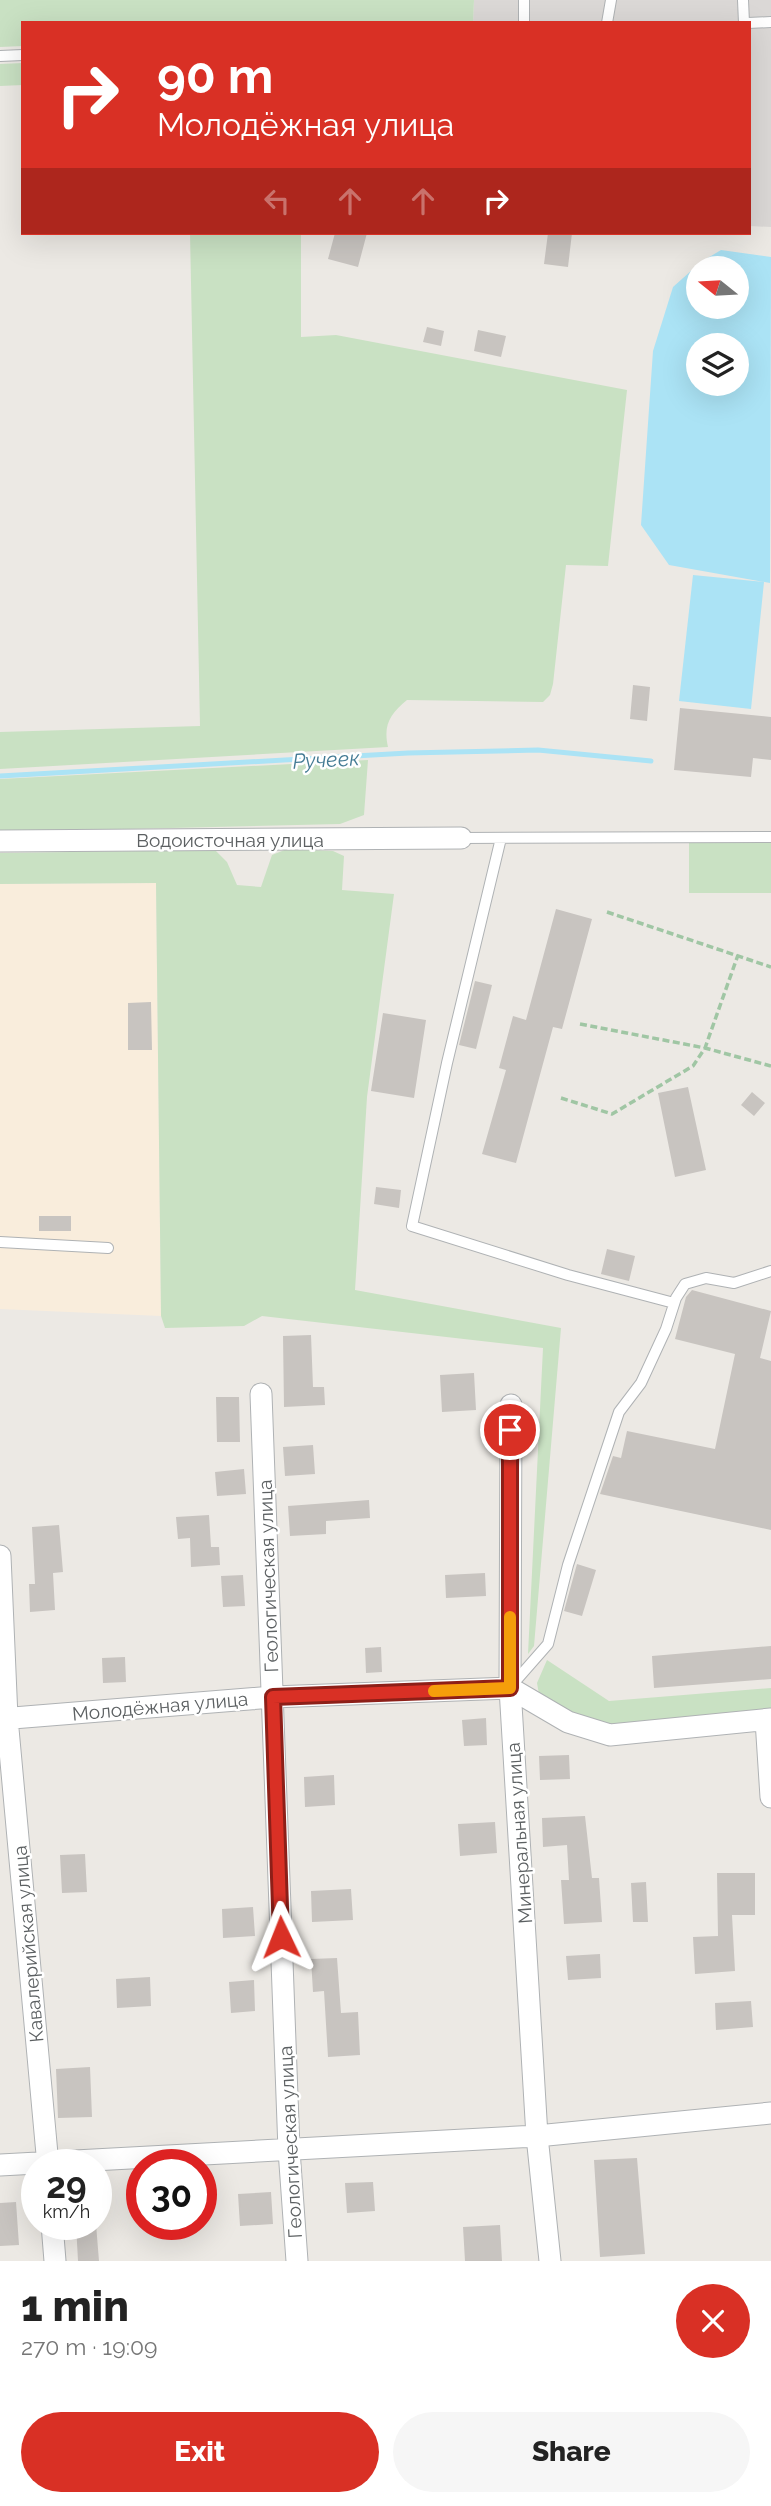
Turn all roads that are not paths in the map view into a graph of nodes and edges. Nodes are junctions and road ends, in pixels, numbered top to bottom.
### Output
1 (524, 0) edge
2 (611, 0) edge
3 (743, 0) edge
4 (524, 21) edge
5 (607, 21) edge
6 (746, 21) edge
7 (771, 22) edge
8 (751, 23) edge
9 (21, 55) edge
10 (0, 56) edge
11 (771, 837) edge
12 (461, 838) joint
13 (501, 838) junction
14 (0, 841) edge
15 (0, 1242) edge
16 (108, 1248) dead end
17 (770, 1273) edge
18 (674, 1303) junction
19 (261, 1394) dead end
20 (510, 1405) dead end
21 (0, 1556) edge
22 (510, 1688) junction
23 (273, 1697) junction
24 (4, 1718) edge
25 (768, 1720) edge
26 (771, 1797) edge
27 (771, 2113) edge
28 (537, 2136) junction
29 (47, 2149) edge
30 (289, 2150) junction
31 (112, 2160) edge
32 (21, 2164) edge
33 (0, 2165) edge
34 (53, 2240) edge
35 (55, 2261) edge
36 (297, 2261) edge
37 (550, 2261) edge

1 - 4 lane
2 - 5 lane
3 - 6 lane
7 - 8 lane
9 - 10 lane
11 - 13 lane
12 - 13 lane
12 - 14 street, Водоисточная улица
13 - 18 lane
15 - 16 lane
17 - 18 lane
18 - 22 lane
19 - 23 street, Геологическая улица
20 - 22 street, Минеральная улица
21 - 24 street, Кавалерийская улица
22 - 23 street, Молодёжная улица
22 - 25 street
22 - 28 street, Минеральная улица
23 - 24 street, Молодёжная улица
23 - 30 street, Геологическая улица
24 - 29 street, Кавалерийская улица
25 - 26 street
27 - 28 street
28 - 30 street
28 - 37 street, Минеральная улица
30 - 31 street
30 - 36 street, Геологическая улица
32 - 33 street
34 - 35 street

